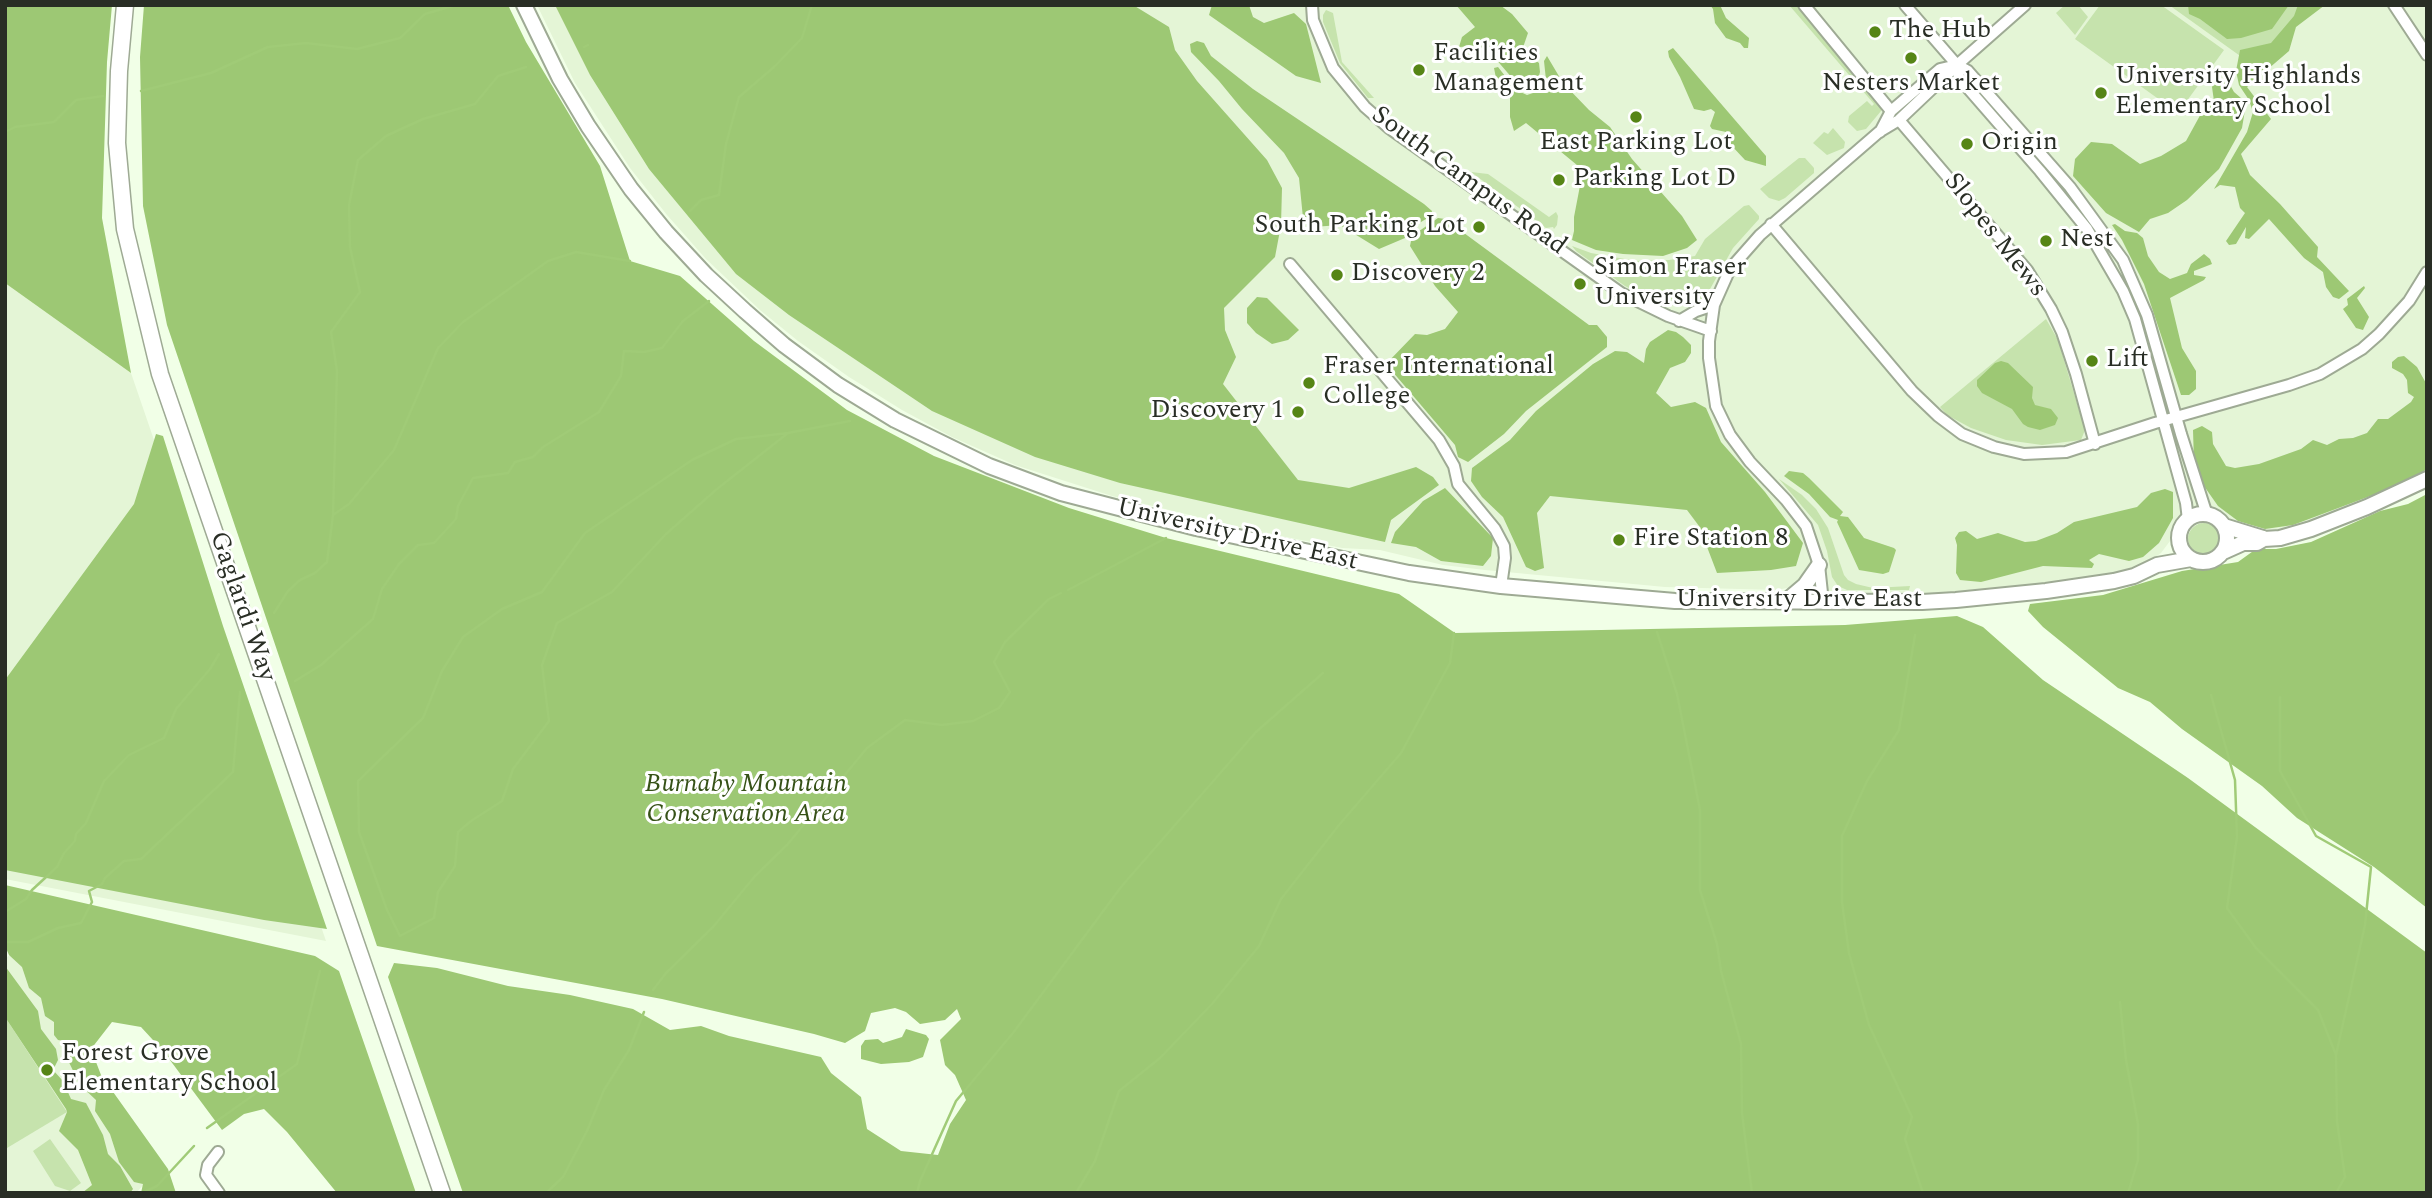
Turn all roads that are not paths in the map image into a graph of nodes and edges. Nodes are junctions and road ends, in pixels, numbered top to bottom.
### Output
1 (125, 5) edge
2 (524, 5) edge
3 (1312, 5) edge
4 (1804, 5) edge
5 (1905, 5) edge
6 (2025, 5) edge
7 (2394, 5) edge
8 (2427, 55) edge
9 (1957, 65) junction
10 (1891, 111) junction
11 (1899, 120) junction
12 (1880, 132) junction
13 (1772, 224) junction
14 (1290, 264) dead end
15 (2427, 272) edge
16 (1714, 305) junction
17 (1679, 321) junction
18 (1711, 331) junction
19 (2176, 418) junction
20 (2163, 421) junction
21 (2095, 444) junction
22 (2427, 479) edge
23 (2207, 515) junction
24 (2188, 520) junction
25 (2224, 526) junction
26 (2179, 538) junction
27 (2264, 539) junction
28 (2224, 552) junction
29 (2191, 559) junction
30 (1819, 565) junction
31 (2157, 565) junction
32 (1501, 586) junction
33 (1785, 602) junction
34 (1823, 602) junction
35 (218, 1152) dead end
36 (219, 1193) edge
37 (442, 1193) edge

1 - 37 main road, Gaglardi Way
2 - 32 street, University Drive East
3 - 17 street, South Campus Road
4 - 10 street
5 - 9 street
6 - 9 street
7 - 8 street
9 - 10 street
9 - 11 street
9 - 19 street
9 - 20 street
10 - 12 street
11 - 12 street
11 - 21 street, Slopes Mews
12 - 13 street
13 - 16 street
13 - 21 street
14 - 32 street
15 - 19 street
16 - 17 street
16 - 18 street
17 - 18 street, South Campus Road
18 - 30 street
19 - 20 street
19 - 23 street
20 - 21 street
20 - 24 street
22 - 27 street
23 - 24 street
23 - 25 street
24 - 26 street
25 - 27 street
25 - 28 street
26 - 29 street
26 - 31 street, University Drive East
27 - 28 street
28 - 29 street
29 - 31 street, University Drive East
30 - 33 street
30 - 34 street
31 - 34 street, University Drive East
32 - 33 street, University Drive East
33 - 34 street, University Drive East
35 - 36 street

